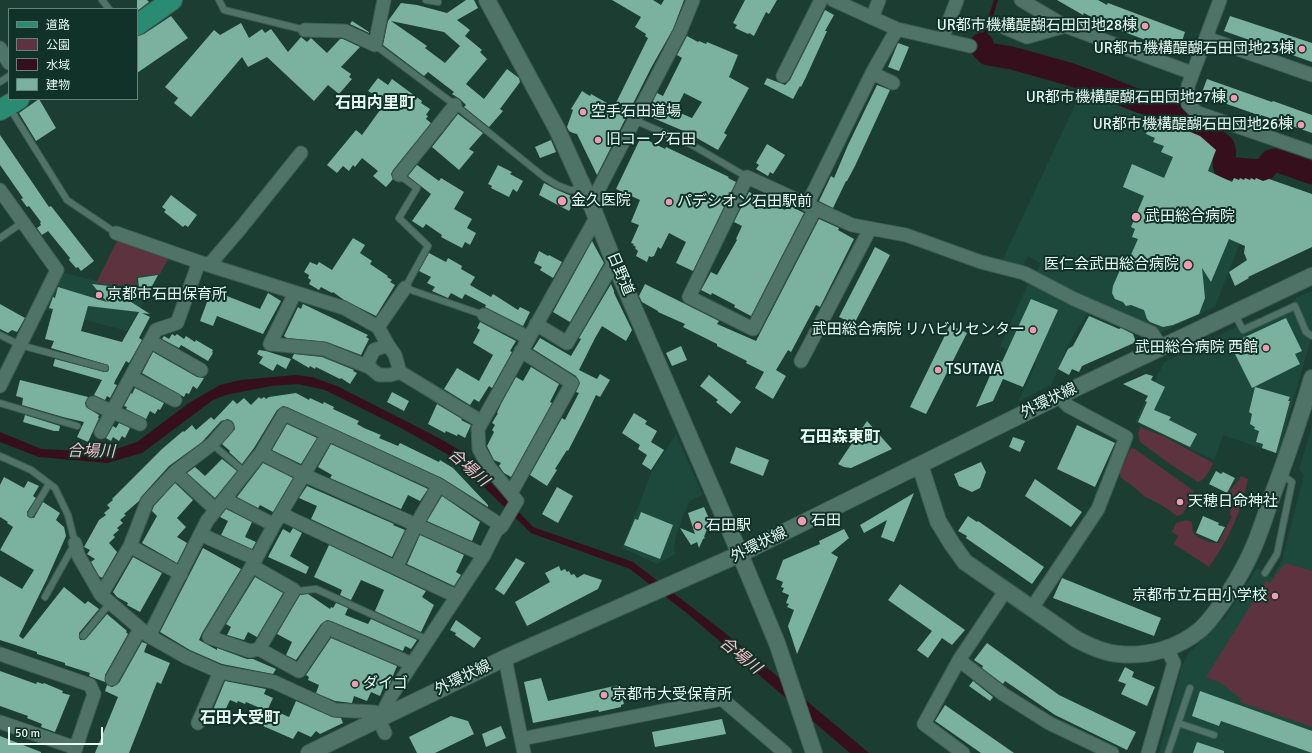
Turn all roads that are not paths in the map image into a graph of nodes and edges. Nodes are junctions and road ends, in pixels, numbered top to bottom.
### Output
1 (102, 0) edge
2 (219, 0) edge
3 (384, 0) edge
4 (426, 0) edge
5 (488, 0) edge
6 (693, 0) edge
7 (822, 0) edge
8 (833, 0) edge
9 (879, 0) edge
10 (957, 0) edge
11 (1021, 0) edge
12 (1220, 0) edge
13 (164, 2) edge
14 (438, 2) dead end
15 (108, 8) edge
16 (872, 18) junction
17 (138, 24) edge
18 (1001, 26) dead end
19 (1065, 26) junction
20 (897, 29) junction
21 (305, 30) joint
22 (1206, 38) junction
23 (942, 39) junction
24 (375, 45) junction
25 (970, 46) dead end
26 (0, 48) edge
27 (8, 60) edge
28 (872, 73) junction
29 (1192, 73) junction
30 (1312, 75) edge
31 (783, 76) dead end
32 (893, 83) dead end
33 (9, 105) edge
34 (455, 106) junction
35 (634, 120) junction
36 (1312, 152) edge
37 (301, 153) dead end
38 (399, 175) joint
39 (748, 177) junction
40 (0, 190) edge
41 (590, 204) junction
42 (811, 207) junction
43 (23, 222) junction
44 (870, 229) junction
45 (116, 233) joint
46 (0, 238) edge
47 (614, 262) junction
48 (204, 264) junction
49 (1312, 276) edge
50 (405, 288) junction
51 (295, 293) junction
52 (1234, 313) junction
53 (484, 315) joint
54 (536, 324) junction
55 (378, 327) junction
56 (0, 336) edge
57 (1312, 336) edge
58 (529, 338) junction
59 (150, 341) junction
60 (20, 345) junction
61 (388, 345) junction
62 (1161, 347) junction
63 (521, 351) junction
64 (801, 361) dead end
65 (369, 367) junction
66 (106, 368) dead end
67 (202, 370) dead end
68 (400, 372) junction
69 (131, 378) junction
70 (1312, 378) edge
71 (0, 386) edge
72 (1059, 396) junction
73 (175, 400) dead end
74 (0, 403) edge
75 (93, 403) dead end
76 (113, 411) junction
77 (482, 422) junction
78 (140, 424) dead end
79 (77, 426) dead end
80 (227, 426) dead end
81 (101, 432) dead end
82 (328, 434) junction
83 (212, 444) junction
84 (261, 453) junction
85 (0, 456) edge
86 (920, 465) junction
87 (174, 472) junction
88 (246, 473) junction
89 (1281, 474) junction
90 (304, 476) junction
91 (49, 484) junction
92 (439, 485) junction
93 (511, 492) junction
94 (220, 504) junction
95 (31, 514) dead end
96 (278, 519) junction
97 (504, 524) junction
98 (416, 525) junction
99 (202, 535) junction
100 (75, 543) junction
101 (130, 546) junction
102 (740, 554) junction
103 (484, 555) junction
104 (254, 563) junction
105 (396, 568) junction
106 (1265, 573) dead end
107 (181, 574) junction
108 (294, 590) junction
109 (1006, 590) junction
110 (456, 596) junction
111 (45, 597) dead end
112 (105, 599) junction
113 (1032, 608) junction
114 (144, 632) junction
115 (83, 636) dead end
116 (428, 640) junction
117 (259, 649) junction
118 (1167, 649) junction
119 (0, 654) edge
120 (505, 658) junction
121 (959, 660) junction
122 (412, 664) junction
123 (220, 672) junction
124 (112, 678) dead end
125 (1190, 688) dead end
126 (0, 722) edge
127 (198, 723) dead end
128 (1178, 723) junction
129 (382, 726) junction
130 (1214, 735) dead end
131 (521, 739) junction
132 (812, 746) edge
133 (75, 750) edge
134 (309, 753) edge
135 (524, 753) edge
136 (785, 753) edge
137 (963, 753) edge
138 (1112, 753) edge
139 (1148, 753) edge
140 (1168, 753) edge

1 - 15 lane
2 - 21 lane
3 - 24 street
4 - 14 lane
5 - 41 street, 日野道
6 - 35 street
7 - 31 street
8 - 16 street
9 - 16 street
10 - 23 street
11 - 19 street
12 - 22 street
13 - 17 main road
16 - 20 street
18 - 19 street
19 - 29 street
20 - 23 street
20 - 28 street
21 - 24 street
22 - 29 street
22 - 30 street
23 - 25 street
24 - 34 lane
26 - 27 street
28 - 32 street
28 - 42 street
29 - 36 street
33 - 45 lane
34 - 38 street
34 - 41 lane
35 - 39 lane
35 - 41 street
37 - 48 street
38 - 50 lane
39 - 42 street
39 - 42 street
40 - 43 street
41 - 47 street, 日野道
41 - 54 street
42 - 44 street
43 - 46 lane
43 - 60 street
44 - 62 street
44 - 64 street
45 - 48 street
47 - 54 street
47 - 102 street, 日野道
48 - 51 street
48 - 59 street
49 - 52 street, 外環状線
50 - 53 lane
50 - 55 street
51 - 55 street
51 - 65 street
52 - 57 lane
52 - 62 street, 外環状線
53 - 58 street
54 - 58 street
55 - 61 street
56 - 60 lane
58 - 63 street
59 - 67 street
59 - 69 street
60 - 66 lane
60 - 71 street
61 - 65 street
61 - 68 street
62 - 72 street, 外環状線
63 - 77 street
63 - 93 street
65 - 68 street
68 - 77 street
69 - 73 street
69 - 76 street
70 - 89 street
72 - 86 street, 外環状線
72 - 113 street
74 - 79 lane
75 - 76 street
76 - 78 street
76 - 81 street
77 - 93 street
80 - 83 street
82 - 84 street
82 - 90 street
82 - 92 street
83 - 87 street
83 - 88 lane
84 - 88 street
84 - 90 street
85 - 91 lane
86 - 102 street, 外環状線
86 - 109 street
87 - 94 street
87 - 101 street
88 - 94 street
89 - 106 lane
89 - 118 street
90 - 96 street
90 - 98 street
91 - 95 lane
91 - 100 lane
92 - 97 street
92 - 98 street
93 - 97 street
94 - 96 street
94 - 99 street
96 - 104 street
96 - 105 street
97 - 103 street
98 - 103 street
98 - 105 street
99 - 104 street
99 - 107 street
100 - 111 lane
100 - 112 street
101 - 107 street
101 - 112 street
102 - 120 street, 外環状線
102 - 132 street, 日野道
103 - 110 street
104 - 108 street
104 - 117 street
105 - 110 street
107 - 114 street
108 - 116 lane
108 - 117 street
109 - 113 street
109 - 121 street
110 - 116 street
112 - 114 street
112 - 115 lane
113 - 118 street
114 - 123 street
114 - 124 street
116 - 122 street
117 - 122 street
118 - 139 street
119 - 133 street
120 - 129 street, 外環状線
120 - 131 street
121 - 137 street
121 - 138 street
122 - 129 street
123 - 127 street
123 - 129 street
125 - 128 lane
126 - 133 street
128 - 130 lane
128 - 140 lane
129 - 134 street, 外環状線
131 - 135 street
131 - 136 street

